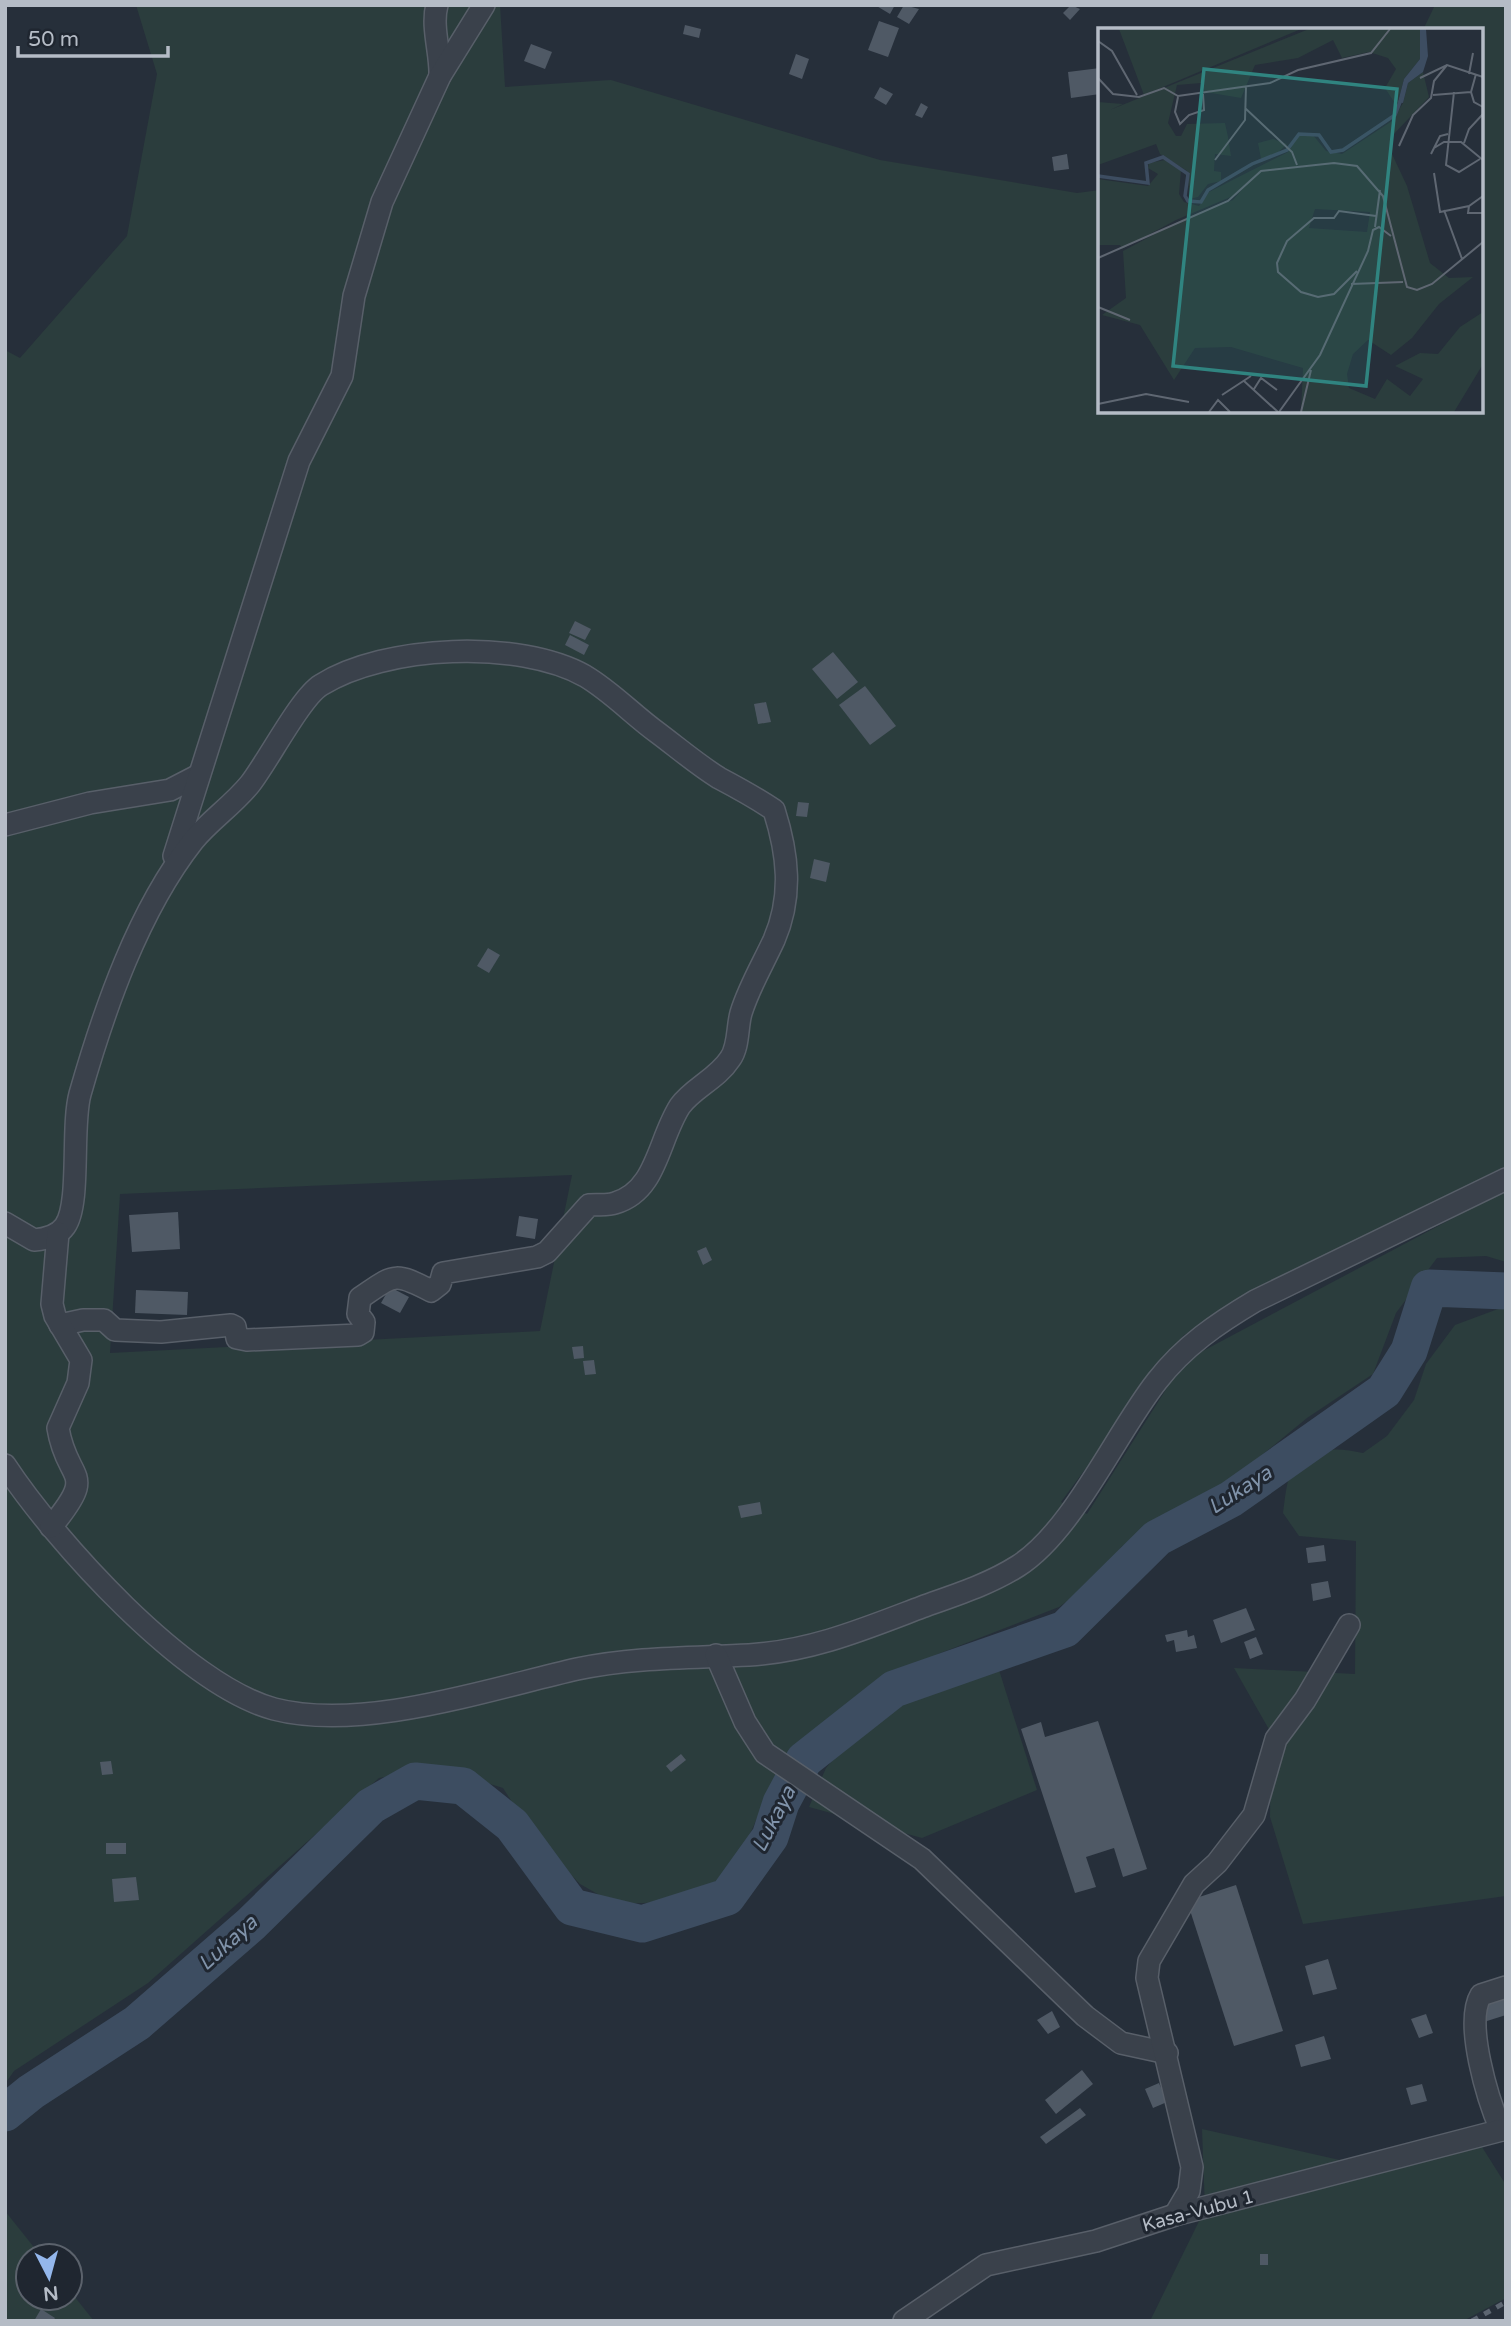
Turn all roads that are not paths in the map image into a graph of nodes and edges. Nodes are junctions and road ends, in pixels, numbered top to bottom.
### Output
1 (437, 5) edge
2 (484, 5) edge
3 (440, 76) junction
4 (199, 775) junction
5 (5, 825) edge
6 (166, 881) junction
7 (1506, 1179) edge
8 (5, 1223) edge
9 (58, 1233) junction
10 (60, 1325) junction
11 (5, 1465) edge
12 (51, 1527) junction
13 (1349, 1625) dead end
14 (716, 1655) junction
15 (1506, 1987) edge
16 (1167, 2053) junction
17 (1503, 2129) edge
18 (1175, 2215) junction
19 (904, 2321) edge

1 - 3 street
2 - 3 street
3 - 4 street
4 - 5 street
4 - 6 street
6 - 9 street
6 - 10 street
7 - 14 street
8 - 9 street
9 - 10 street
10 - 12 street
11 - 12 street
12 - 14 street
13 - 16 street
14 - 16 street
15 - 17 street
16 - 18 street
17 - 18 street, Kasa-Vubu 1
18 - 19 street, Kasa-Vubu 1

